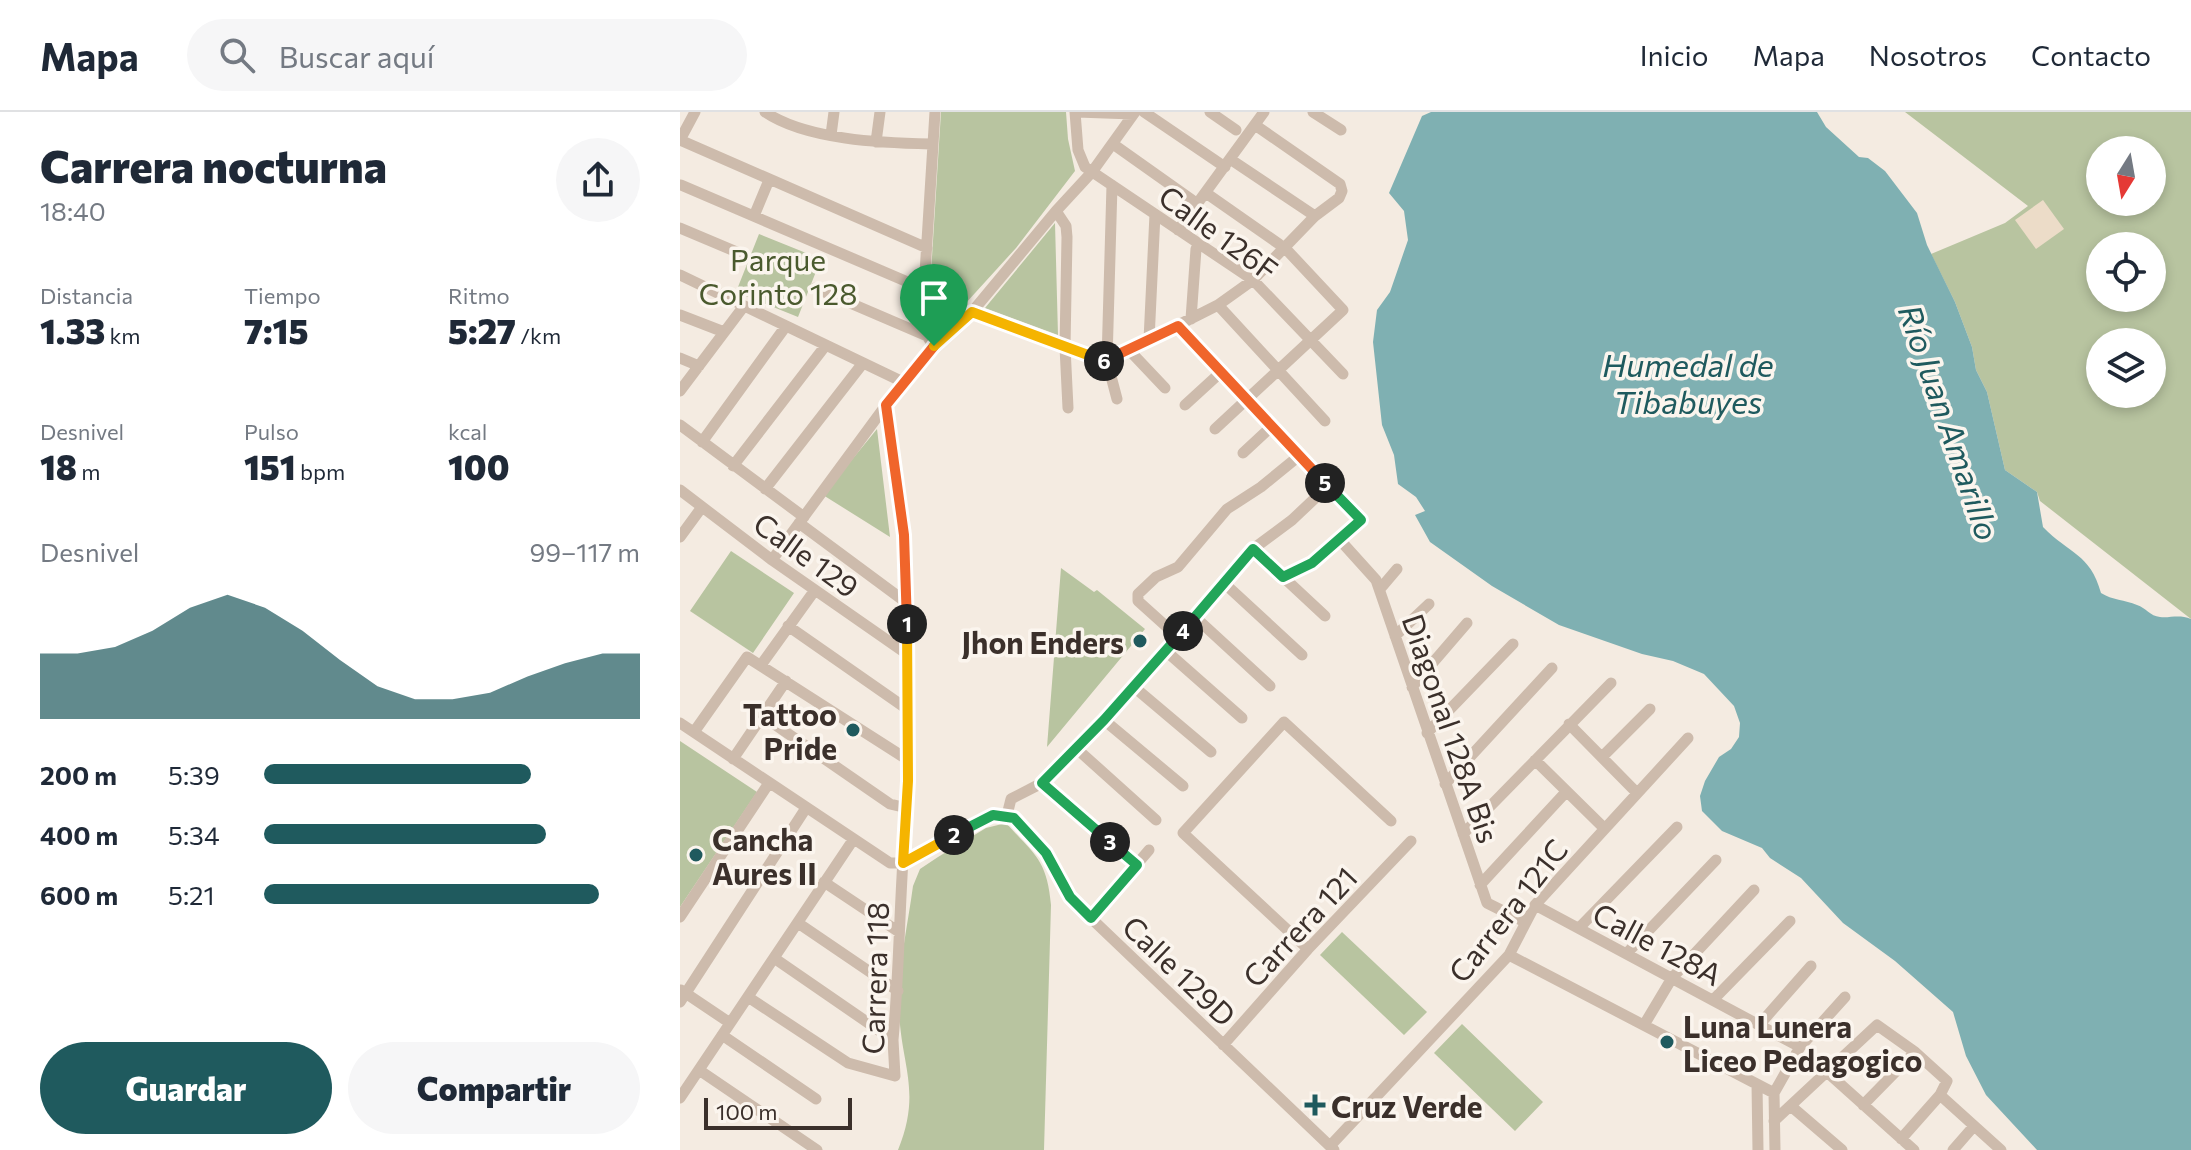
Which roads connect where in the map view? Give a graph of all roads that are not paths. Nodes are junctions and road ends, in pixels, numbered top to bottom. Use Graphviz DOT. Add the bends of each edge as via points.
graph roads {
  1 [pos="695,112"];
  2 [pos="834,112"];
  3 [pos="880,112"];
  4 [pos="935,112"];
  5 [pos="1076,112"];
  6 [pos="1210,112"];
  7 [pos="1264,112"];
  8 [pos="1313,112"];
  9 [pos="769,113"];
  10 [pos="1137,113"];
  11 [pos="1255,125"];
  12 [pos="1236,130"];
  13 [pos="1341,130"];
  14 [pos="831,135"];
  15 [pos="680,140"];
  16 [pos="876,142"];
  17 [pos="931,144"];
  18 [pos="1113,144"];
  19 [pos="1227,163"];
  20 [pos="1092,172"];
  21 [pos="769,180"];
  22 [pos="680,185"];
  23 [pos="1112,185"];
  24 [pos="1206,193"];
  25 [pos="1192,200"];
  26 [pos="1056,211"];
  27 [pos="1155,214"];
  28 [pos="754,216"];
  29 [pos="1315,216"];
  30 [pos="680,228"];
  31 [pos="1178,230"];
  32 [pos="1282,246"];
  33 [pos="927,248"];
  34 [pos="1196,249"];
  35 [pos="744,255"];
  36 [pos="680,275"];
  37 [pos="1253,280"];
  38 [pos="815,288"];
  39 [pos="924,289"];
  40 [pos="1218,305"];
  41 [pos="744,306"];
  42 [pos="972,312"];
  43 [pos="680,315"];
  44 [pos="1191,319"];
  45 [pos="786,326"];
  46 [pos="1178,326"];
  47 [pos="724,332"];
  48 [pos="1149,340"];
  49 [pos="930,341"];
  50 [pos="1309,341"];
  51 [pos="826,345"];
  52 [pos="1065,347"];
  53 [pos="1129,350"];
  54 [pos="680,358"];
  55 [pos="1107,361"];
  56 [pos="863,363"];
  57 [pos="699,366"];
  58 [pos="1278,371"];
  59 [pos="1220,373"];
  60 [pos="1343,374"];
  61 [pos="903,382"];
  62 [pos="1165,388"];
  63 [pos="680,391"];
  64 [pos="1117,399"];
  65 [pos="1246,401"];
  66 [pos="886,405"];
  67 [pos="1185,405"];
  68 [pos="1068,408"];
  69 [pos="1325,421"];
  70 [pos="680,425"];
  71 [pos="1271,427"];
  72 [pos="1215,429"];
  73 [pos="702,442"];
  74 [pos="1243,453"];
  75 [pos="1299,456"];
  76 [pos="733,466"];
  77 [pos="1328,486"];
  78 [pos="765,489"];
  79 [pos="680,490"];
  80 [pos="702,507"];
  81 [pos="801,520"];
  82 [pos="680,537"];
  83 [pos="1339,539"];
  84 [pos="1253,549"];
  85 [pos="772,560"];
  86 [pos="1397,569"];
  87 [pos="1283,577"];
  88 [pos="1224,583"];
  89 [pos="1380,589"];
  90 [pos="815,590"];
  91 [pos="907,603"];
  92 [pos="1429,604"];
  93 [pos="1325,616"];
  94 [pos="1195,617"];
  95 [pos="1467,623"];
  96 [pos="788,626"];
  97 [pos="1395,636"];
  98 [pos="1178,637"];
  99 [pos="1513,644"];
  100 [pos="1166,651"];
  101 [pos="907,654"];
  102 [pos="1302,655"];
  103 [pos="761,665"];
  104 [pos="1552,668"];
  105 [pos="786,681"];
  106 [pos="1611,683"];
  107 [pos="1270,686"];
  108 [pos="1134,687"];
  109 [pos="1412,687"];
  110 [pos="907,709"];
  111 [pos="1650,709"];
  112 [pos="761,715"];
  113 [pos="1242,718"];
  114 [pos="1104,720"];
  115 [pos="680,723"];
  116 [pos="1569,724"];
  117 [pos="694,732"];
  118 [pos="1427,733"];
  119 [pos="1688,738"];
  120 [pos="1077,749"];
  121 [pos="1211,752"];
  122 [pos="1602,757"];
  123 [pos="733,759"];
  124 [pos="908,760"];
  125 [pos="1535,760"];
  126 [pos="769,783"];
  127 [pos="1042,783"];
  128 [pos="1445,784"];
  129 [pos="1183,786"];
  130 [pos="1566,792"];
  131 [pos="1637,793"];
  132 [pos="806,808"];
  133 [pos="907,808"];
  134 [pos="1007,815"];
  135 [pos="1156,820"];
  136 [pos="1391,821"];
  137 [pos="1677,827"];
  138 [pos="1604,828"];
  139 [pos="1463,834"];
  140 [pos="853,840"];
  141 [pos="1411,841"];
  142 [pos="1149,850"];
  143 [pos="1716,860"];
  144 [pos="900,863"];
  145 [pos="1137,865"];
  146 [pos="824,882"];
  147 [pos="1480,885"];
  148 [pos="1754,890"];
  149 [pos="1535,905"];
  150 [pos="680,917"];
  151 [pos="1091,918"];
  152 [pos="1790,921"];
  153 [pos="1525,922"];
  154 [pos="798,923"];
  155 [pos="1579,928"];
  156 [pos="899,932"];
  157 [pos="1308,949"];
  158 [pos="1627,953"];
  159 [pos="1509,955"];
  160 [pos="774,958"];
  161 [pos="1811,966"];
  162 [pos="1672,978"];
  163 [pos="898,991"];
  164 [pos="682,995"];
  165 [pos="748,997"];
  166 [pos="1845,997"];
  167 [pos="1713,1000"];
  168 [pos="730,1023"];
  169 [pos="1644,1025"];
  170 [pos="1759,1025"];
  171 [pos="722,1035"];
  172 [pos="893,1040"];
  173 [pos="1223,1045"];
  174 [pos="1800,1047"];
  175 [pos="1915,1052"];
  176 [pos="699,1070"];
  177 [pos="1828,1073"];
  178 [pos="1757,1084"];
  179 [pos="1774,1093"];
  180 [pos="1940,1095"];
  181 [pos="680,1098"];
  182 [pos="816,1099"];
  183 [pos="1863,1105"];
  184 [pos="1792,1107"];
  185 [pos="1774,1121"];
  186 [pos="1974,1126"];
  187 [pos="1901,1139"];
  188 [pos="1332,1148"];
  189 [pos="817,1150"];
  190 [pos="1758,1150"];
  191 [pos="1775,1150"];
  192 [pos="1842,1150"];
  193 [pos="1914,1150"];
  194 [pos="1953,1150"];
  195 [pos="2001,1150"];
  1 -- 15 [label="street"];
  2 -- 14 [label="street"];
  3 -- 16 [label="street"];
  4 -- 17 [label="street"];
  5 -- 10 [label="street"];
  5 -- 20 [label="street" via="1078,150"];
  6 -- 12 [label="street"];
  7 -- 11 [label="street"];
  8 -- 13 [label="street"];
  9 -- 14 [label="street"];
  10 -- 18 [label="street"];
  10 -- 19 [label="street"];
  11 -- 19 [label="street"];
  11 -- 29 [label="street" via="1340,184 1339,198"];
  14 -- 16 [label="street"];
  15 -- 21 [label="street"];
  16 -- 17 [label="street"];
  17 -- 33 [label="street"];
  18 -- 20 [label="street"];
  18 -- 25 [label="street"];
  19 -- 24 [label="street"];
  19 -- 29 [label="street"];
  20 -- 23 [label="street, Calle 126F"];
  20 -- 26 [label="street"];
  21 -- 28 [label="street"];
  21 -- 33 [label="street"];
  22 -- 28 [label="street"];
  23 -- 27 [label="street, Calle 126F"];
  23 -- 55 [label="street"];
  24 -- 31 [label="street"];
  24 -- 32 [label="street"];
  26 -- 42 [label="street"];
  26 -- 52 [label="street" via="1067,237"];
  27 -- 31 [label="street, Calle 126F"];
  27 -- 48 [label="street"];
  28 -- 39 [label="street"];
  29 -- 32 [label="street"];
  30 -- 35 [label="street"];
  31 -- 37 [label="street, Calle 126F"];
  32 -- 37 [label="street"];
  32 -- 50 [label="street" via="1343,310"];
  33 -- 39 [label="street"];
  34 -- 44 [label="street"];
  36 -- 41 [label="street"];
  37 -- 40 [label="street"];
  37 -- 50 [label="street, Calle 126F"];
  38 -- 49 [label="street"];
  39 -- 49 [label="street"];
  40 -- 44 [label="street"];
  40 -- 58 [label="street"];
  41 -- 45 [label="street"];
  41 -- 47 [label="street"];
  42 -- 49 [label="street"];
  42 -- 52 [label="street"];
  43 -- 47 [label="street"];
  44 -- 46 [label="street"];
  45 -- 51 [label="street"];
  45 -- 73 [label="street"];
  46 -- 48 [label="street"];
  46 -- 59 [label="street"];
  47 -- 57 [label="street"];
  48 -- 53 [label="street"];
  49 -- 61 [label="street"];
  50 -- 58 [label="street"];
  50 -- 60 [label="street, Calle 126F"];
  51 -- 56 [label="street"];
  51 -- 76 [label="street"];
  52 -- 55 [label="street"];
  52 -- 68 [label="street"];
  53 -- 55 [label="street"];
  53 -- 62 [label="street"];
  54 -- 57 [label="street"];
  55 -- 64 [label="street"];
  56 -- 61 [label="street"];
  56 -- 78 [label="street"];
  57 -- 63 [label="street"];
  58 -- 65 [label="street"];
  58 -- 69 [label="street"];
  59 -- 65 [label="street"];
  59 -- 67 [label="street"];
  61 -- 66 [label="street"];
  65 -- 71 [label="street"];
  65 -- 72 [label="street"];
  66 -- 81 [label="street"];
  66 -- 91 [label="street, Carrera 118" via="901,507"];
  70 -- 73 [label="street"];
  71 -- 74 [label="street"];
  71 -- 75 [label="street"];
  73 -- 76 [label="street"];
  75 -- 77 [label="street"];
  75 -- 98 [label="street" via="1227,509 1178,567 1156,577 1137,598"];
  76 -- 78 [label="street"];
  77 -- 83 [label="street" via="1361,520"];
  77 -- 84 [label="street"];
  78 -- 81 [label="street"];
  79 -- 80 [label="street, Calle 129"];
  80 -- 82 [label="street"];
  80 -- 85 [label="street, Calle 129"];
  81 -- 85 [label="street"];
  81 -- 91 [label="street"];
  83 -- 87 [label="street" via="1312,563"];
  83 -- 89 [label="street, Diagonal 128A Bis"];
  84 -- 87 [label="street"];
  84 -- 88 [label="street"];
  85 -- 90 [label="street, Calle 129"];
  86 -- 89 [label="street"];
  87 -- 93 [label="street"];
  88 -- 94 [label="street"];
  88 -- 102 [label="street"];
  89 -- 97 [label="street, Diagonal 128A Bis"];
  90 -- 96 [label="street"];
  90 -- 101 [label="street, Calle 129"];
  91 -- 101 [label="street, Carrera 118"];
  92 -- 97 [label="street"];
  94 -- 98 [label="street"];
  94 -- 107 [label="street"];
  95 -- 109 [label="street"];
  96 -- 103 [label="street"];
  96 -- 110 [label="street"];
  97 -- 109 [label="street, Diagonal 128A Bis"];
  98 -- 100 [label="street"];
  99 -- 118 [label="street"];
  100 -- 108 [label="street"];
  100 -- 113 [label="street"];
  101 -- 110 [label="street, Carrera 118"];
  103 -- 105 [label="street"];
  103 -- 117 [label="street" via="747,657"];
  104 -- 128 [label="street"];
  105 -- 112 [label="street"];
  105 -- 124 [label="street"];
  106 -- 116 [label="street"];
  108 -- 114 [label="street"];
  108 -- 121 [label="street"];
  109 -- 118 [label="street, Diagonal 128A Bis"];
  110 -- 124 [label="street, Carrera 118"];
  111 -- 122 [label="street"];
  112 -- 123 [label="street"];
  112 -- 133 [label="street" via="890,804"];
  114 -- 120 [label="street"];
  114 -- 129 [label="street"];
  115 -- 117 [label="street"];
  116 -- 122 [label="street"];
  116 -- 125 [label="street"];
  117 -- 123 [label="street"];
  118 -- 128 [label="street, Diagonal 128A Bis"];
  119 -- 131 [label="street, Carrera 121C"];
  120 -- 127 [label="street"];
  120 -- 135 [label="street"];
  122 -- 131 [label="street"];
  123 -- 126 [label="street"];
  124 -- 133 [label="street, Carrera 118"];
  125 -- 130 [label="street"];
  125 -- 139 [label="street"];
  126 -- 132 [label="street"];
  126 -- 150 [label="street"];
  127 -- 134 [label="street" via="1011,799"];
  127 -- 145 [label="street"];
  128 -- 139 [label="street, Diagonal 128A Bis"];
  130 -- 138 [label="street"];
  130 -- 147 [label="street"];
  131 -- 138 [label="street, Carrera 121C"];
  132 -- 140 [label="street"];
  132 -- 164 [label="street"];
  133 -- 144 [label="street, Carrera 118"];
  134 -- 144 [label="street" via="987,818"];
  134 -- 151 [label="street, Calle 129D" via="1020,822 1046,853 1070,897"];
  136 -- 157 [label="street" via="1284,722 1183,833"];
  137 -- 155 [label="street"];
  138 -- 149 [label="street, Carrera 121C"];
  139 -- 147 [label="street, Diagonal 128A Bis"];
  140 -- 144 [label="street" via="890,863"];
  140 -- 146 [label="street"];
  141 -- 157 [label="street, Carrera 121"];
  142 -- 145 [label="street"];
  143 -- 158 [label="street"];
  144 -- 156 [label="street, Carrera 118"];
  145 -- 151 [label="street"];
  146 -- 154 [label="street"];
  146 -- 156 [label="street"];
  147 -- 153 [label="street, Diagonal 128A Bis" via="1487,903"];
  148 -- 162 [label="street"];
  149 -- 153 [label="street, Carrera 121C"];
  149 -- 155 [label="street, Calle 128A"];
  151 -- 173 [label="street, Calle 129D"];
  152 -- 167 [label="street"];
  153 -- 159 [label="street, Carrera 121C"];
  154 -- 160 [label="street"];
  154 -- 163 [label="street"];
  155 -- 158 [label="street, Calle 128A"];
  156 -- 163 [label="street, Carrera 118"];
  157 -- 173 [label="street, Carrera 121"];
  158 -- 162 [label="street, Calle 128A"];
  159 -- 169 [label="street"];
  159 -- 188 [label="street, Carrera 121C"];
  160 -- 165 [label="street"];
  160 -- 172 [label="street"];
  161 -- 170 [label="street"];
  162 -- 167 [label="street, Calle 128A"];
  162 -- 169 [label="street"];
  163 -- 172 [label="street, Carrera 118"];
  164 -- 168 [label="street"];
  165 -- 168 [label="street"];
  165 -- 172 [label="street, Carrera 118" via="848,1063 895,1076"];
  166 -- 174 [label="street"];
  167 -- 170 [label="street, Calle 128A"];
  168 -- 171 [label="street"];
  169 -- 178 [label="street"];
  170 -- 174 [label="street, Calle 128A"];
  171 -- 176 [label="street"];
  171 -- 182 [label="street"];
  173 -- 188 [label="street, Calle 129D"];
  174 -- 179 [label="street"];
  175 -- 177 [label="street" via="1877,1025"];
  175 -- 180 [label="street" via="1947,1079"];
  175 -- 183 [label="street"];
  176 -- 181 [label="street"];
  176 -- 189 [label="street"];
  177 -- 183 [label="street"];
  177 -- 184 [label="street"];
  178 -- 179 [label="street"];
  178 -- 190 [label="street"];
  179 -- 185 [label="street"];
  180 -- 186 [label="street"];
  180 -- 187 [label="street"];
  183 -- 187 [label="street"];
  184 -- 185 [label="street"];
  184 -- 192 [label="street"];
  185 -- 191 [label="street"];
  186 -- 194 [label="street"];
  186 -- 195 [label="street"];
  187 -- 193 [label="street"];
}
